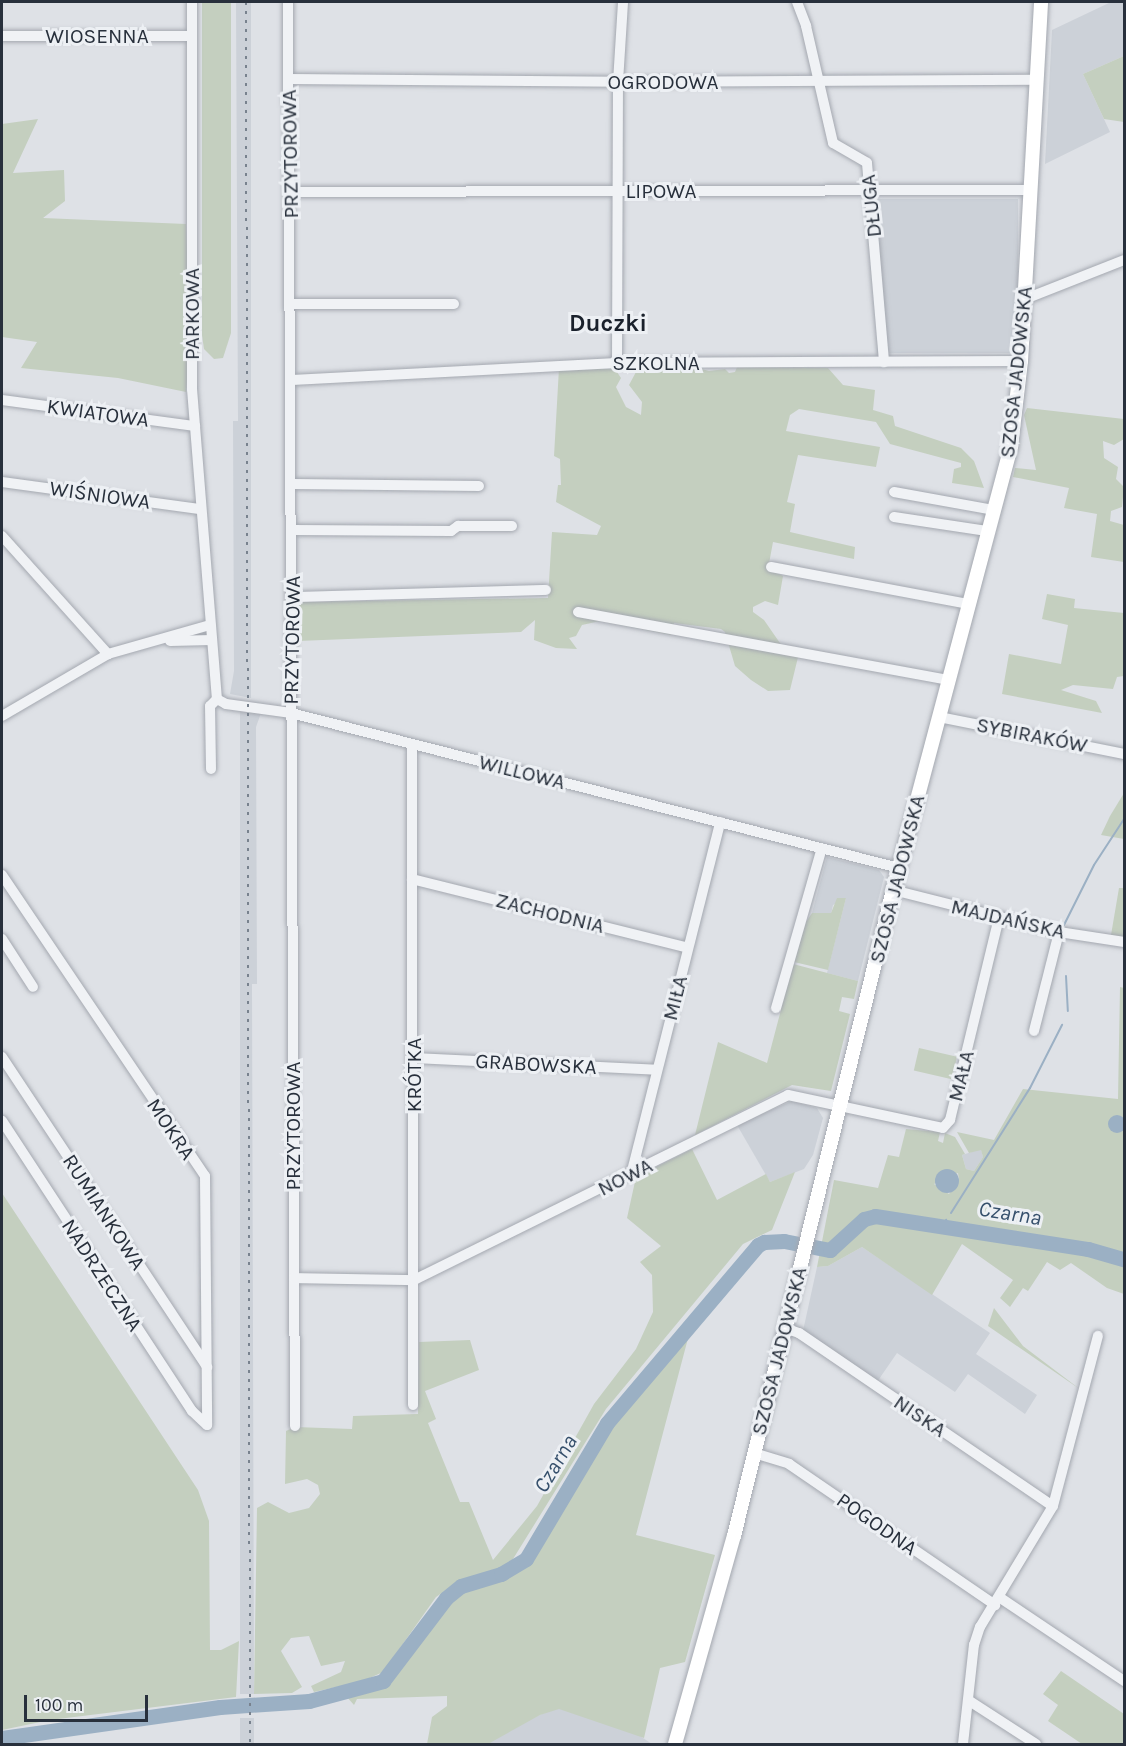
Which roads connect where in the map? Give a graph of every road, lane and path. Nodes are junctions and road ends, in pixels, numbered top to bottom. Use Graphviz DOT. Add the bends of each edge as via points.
graph roads {
  1 [pos="192,2"];
  2 [pos="288,2"];
  3 [pos="623,2"];
  4 [pos="797,2"];
  5 [pos="1041,2"];
  6 [pos="2,36"];
  7 [pos="192,36"];
  8 [pos="289,79"];
  9 [pos="1037,80"];
  10 [pos="618,82"];
  11 [pos="818,82"];
  12 [pos="872,190"];
  13 [pos="1030,190"];
  14 [pos="291,192"];
  15 [pos="619,192"];
  16 [pos="1125,260"];
  17 [pos="1025,299"];
  18 [pos="291,304"];
  19 [pos="454,304"];
  20 [pos="1021,361"];
  21 [pos="884,362"];
  22 [pos="616,363"];
  23 [pos="292,380"];
  24 [pos="2,400"];
  25 [pos="195,426"];
  26 [pos="2,482"];
  27 [pos="293,484"];
  28 [pos="479,486"];
  29 [pos="894,492"];
  30 [pos="199,509"];
  31 [pos="994,510"];
  32 [pos="894,517"];
  33 [pos="512,526"];
  34 [pos="293,530"];
  35 [pos="987,531"];
  36 [pos="2,536"];
  37 [pos="771,567"];
  38 [pos="546,590"];
  39 [pos="293,597"];
  40 [pos="968,604"];
  41 [pos="578,612"];
  42 [pos="210,626"];
  43 [pos="212,640"];
  44 [pos="160,641"];
  45 [pos="108,654"];
  46 [pos="948,680"];
  47 [pos="217,699"];
  48 [pos="291,713"];
  49 [pos="2,716"];
  50 [pos="939,717"];
  51 [pos="412,745"];
  52 [pos="1125,754"];
  53 [pos="211,769"];
  54 [pos="720,822"];
  55 [pos="822,848"];
  56 [pos="899,868"];
  57 [pos="2,875"];
  58 [pos="412,879"];
  59 [pos="893,890"];
  60 [pos="999,918"];
  61 [pos="1059,932"];
  62 [pos="2,939"];
  63 [pos="1125,942"];
  64 [pos="688,948"];
  65 [pos="33,987"];
  66 [pos="776,1008"];
  67 [pos="1034,1031"];
  68 [pos="2,1057"];
  69 [pos="414,1058"];
  70 [pos="657,1070"];
  71 [pos="839,1107"];
  72 [pos="2,1121"];
  73 [pos="631,1175"];
  74 [pos="294,1278"];
  75 [pos="414,1280"];
  76 [pos="785,1328"];
  77 [pos="1098,1336"];
  78 [pos="208,1367"];
  79 [pos="413,1405"];
  80 [pos="207,1425"];
  81 [pos="296,1426"];
  82 [pos="754,1453"];
  83 [pos="1053,1506"];
  84 [pos="997,1601"];
  85 [pos="1125,1681"];
  86 [pos="968,1700"];
  87 [pos="675,1744"];
  88 [pos="963,1744"];
  89 [pos="1036,1744"];
  1 -- 7 [label="street, PARKOWA"];
  2 -- 8 [label="street, PRZYTOROWA"];
  3 -- 10 [label="street"];
  4 -- 11 [label="street, DŁUGA"];
  5 -- 9 [label="main road, SZOSA JADOWSKA"];
  6 -- 7 [label="street, WIOSENNA"];
  7 -- 25 [label="street, PARKOWA"];
  8 -- 10 [label="street, OGRODOWA"];
  8 -- 14 [label="street, PRZYTOROWA"];
  9 -- 11 [label="street, OGRODOWA"];
  9 -- 13 [label="main road, SZOSA JADOWSKA"];
  10 -- 11 [label="street, OGRODOWA"];
  10 -- 15 [label="street"];
  11 -- 12 [label="street, DŁUGA" via="833,143 867,163"];
  12 -- 13 [label="street, LIPOWA"];
  12 -- 15 [label="street, LIPOWA"];
  12 -- 21 [label="street, DŁUGA"];
  13 -- 17 [label="main road, SZOSA JADOWSKA"];
  14 -- 15 [label="street, LIPOWA"];
  14 -- 18 [label="street, PRZYTOROWA"];
  15 -- 22 [label="street"];
  16 -- 17 [label="street"];
  17 -- 20 [label="main road, SZOSA JADOWSKA"];
  18 -- 19 [label="street"];
  18 -- 23 [label="street, PRZYTOROWA"];
  20 -- 21 [label="street, SZKOLNA"];
  20 -- 31 [label="main road, SZOSA JADOWSKA" via="1011,446"];
  21 -- 22 [label="street, SZKOLNA"];
  22 -- 23 [label="street, SZKOLNA"];
  23 -- 27 [label="street, PRZYTOROWA"];
  24 -- 25 [label="street, KWIATOWA"];
  25 -- 30 [label="street, PARKOWA"];
  26 -- 30 [label="street, WIŚNIOWA"];
  27 -- 28 [label="street"];
  27 -- 34 [label="street, PRZYTOROWA"];
  29 -- 31 [label="street"];
  30 -- 42 [label="street, PARKOWA"];
  31 -- 35 [label="main road, SZOSA JADOWSKA"];
  32 -- 35 [label="street"];
  33 -- 34 [label="street" via="458,526 452,531"];
  34 -- 39 [label="street, PRZYTOROWA"];
  35 -- 40 [label="main road, SZOSA JADOWSKA"];
  36 -- 45 [label="street"];
  37 -- 40 [label="street"];
  38 -- 39 [label="street"];
  39 -- 48 [label="street, PRZYTOROWA"];
  40 -- 46 [label="main road, SZOSA JADOWSKA"];
  41 -- 46 [label="street"];
  42 -- 43 [label="street"];
  42 -- 44 [label="street"];
  43 -- 44 [label="street"];
  43 -- 47 [label="street"];
  44 -- 45 [label="street"];
  45 -- 49 [label="street"];
  46 -- 50 [label="main road, SZOSA JADOWSKA"];
  47 -- 48 [label="street, WILLOWA" via="226,704"];
  47 -- 53 [label="street" via="210,706"];
  48 -- 51 [label="street, WILLOWA"];
  48 -- 74 [label="street, PRZYTOROWA"];
  50 -- 52 [label="street, SYBIRAKÓW"];
  50 -- 56 [label="main road, SZOSA JADOWSKA"];
  51 -- 54 [label="street, WILLOWA"];
  51 -- 58 [label="street, KRÓTKA"];
  54 -- 55 [label="street, WILLOWA"];
  54 -- 64 [label="street, MIŁA"];
  55 -- 56 [label="street, WILLOWA"];
  55 -- 66 [label="street"];
  56 -- 59 [label="main road, SZOSA JADOWSKA"];
  57 -- 78 [label="street, MOKRA" via="205,1176"];
  58 -- 64 [label="street, ZACHODNIA"];
  58 -- 69 [label="street, KRÓTKA"];
  59 -- 60 [label="street, MAJDAŃSKA"];
  59 -- 71 [label="main road, SZOSA JADOWSKA"];
  60 -- 61 [label="street, MAJDAŃSKA"];
  60 -- 71 [label="street, MAŁA" via="947,1125 940,1128"];
  61 -- 63 [label="street, MAJDAŃSKA"];
  61 -- 67 [label="street"];
  62 -- 65 [label="street"];
  64 -- 70 [label="street, MIŁA"];
  68 -- 78 [label="street, RUMIANKOWA"];
  69 -- 70 [label="street, GRABOWSKA"];
  69 -- 75 [label="street, KRÓTKA"];
  70 -- 73 [label="street, MIŁA"];
  71 -- 73 [label="street, NOWA" via="803,1096 784,1096"];
  71 -- 76 [label="main road, SZOSA JADOWSKA"];
  72 -- 80 [label="street, NADRZECZNA" via="192,1411"];
  73 -- 75 [label="street, NOWA"];
  74 -- 75 [label="street"];
  74 -- 81 [label="street, PRZYTOROWA"];
  75 -- 79 [label="street, KRÓTKA"];
  76 -- 82 [label="main road, SZOSA JADOWSKA"];
  76 -- 83 [label="street, NISKA" via="799,1333"];
  77 -- 83 [label="street"];
  78 -- 80 [label="street, MOKRA"];
  82 -- 84 [label="street, POGODNA" via="789,1464"];
  82 -- 87 [label="main road, SZOSA JADOWSKA"];
  83 -- 84 [label="street"];
  84 -- 85 [label="street, POGODNA"];
  84 -- 86 [label="street" via="974,1645"];
  86 -- 88 [label="street"];
  86 -- 89 [label="street"];
}
